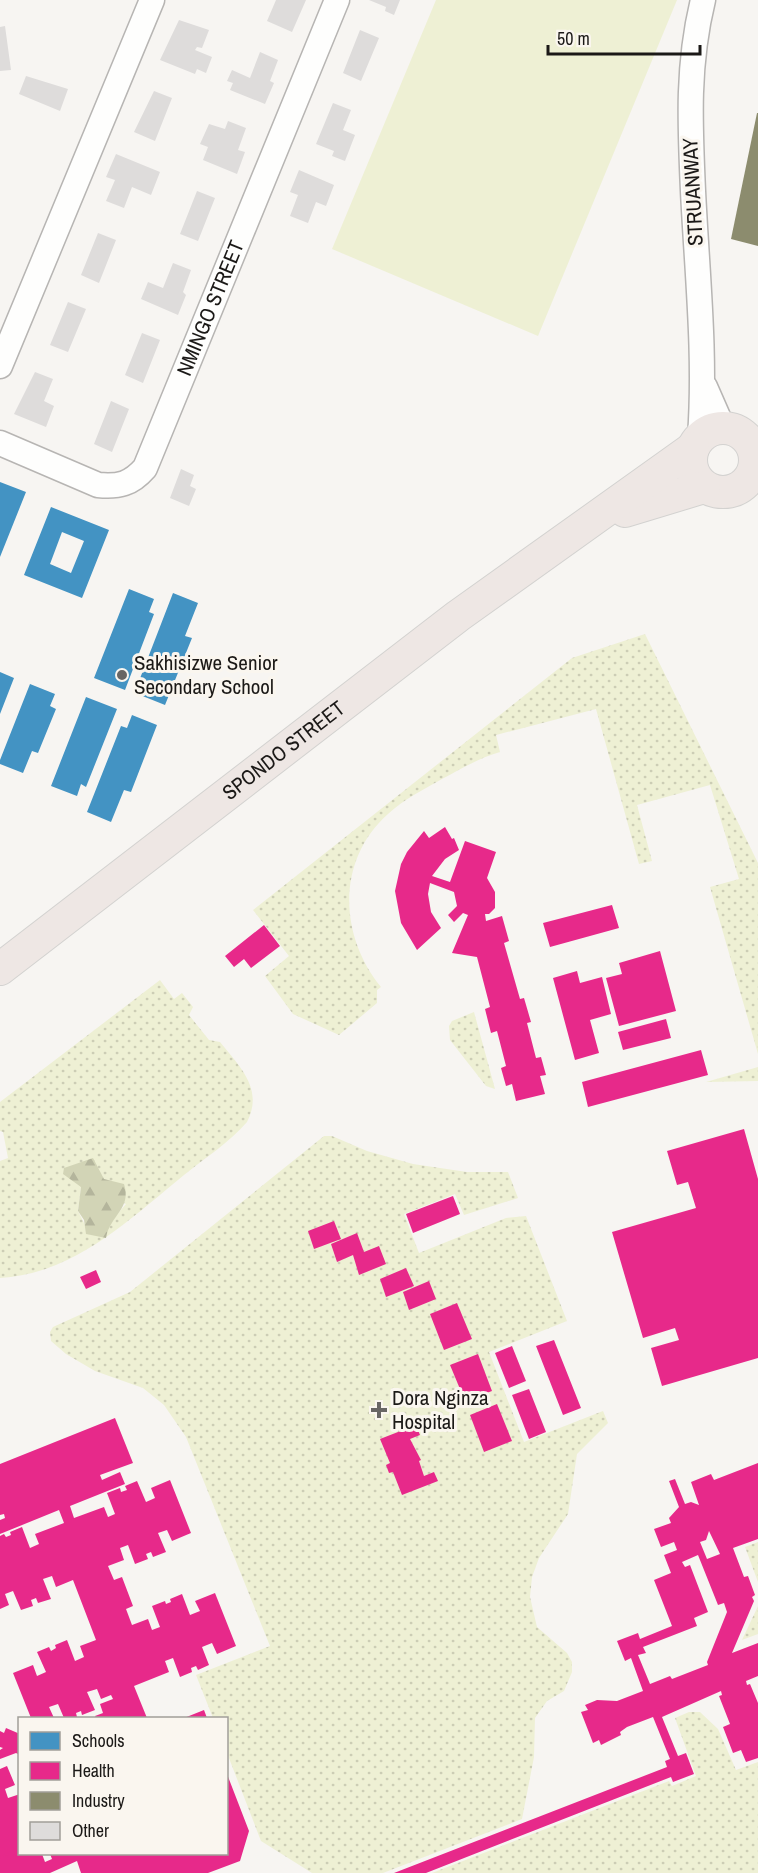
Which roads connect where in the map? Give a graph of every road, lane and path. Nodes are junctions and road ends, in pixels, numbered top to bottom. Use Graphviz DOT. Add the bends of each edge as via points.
graph roads {
  1 [pos="152,0"];
  2 [pos="337,0"];
  3 [pos="704,0"];
  4 [pos="0,366"];
  5 [pos="722,435"];
  6 [pos="0,443"];
  7 [pos="756,467"];
  8 [pos="704,487"];
  9 [pos="572,534"];
  10 [pos="0,969"];
  1 -- 4 [label="street"];
  2 -- 6 [label="street, NMINGO STREET" via="145,468 128,483 116,487 98,485"];
  3 -- 5 [label="street, STRUANWAY" via="695,32 689,86 704,385"];
  5 -- 7 [label="main road" via="747,438"];
  5 -- 8 [label="main road" via="692,469"];
  5 -- 9 [label="main road, SPONDO STREET"];
  7 -- 8 [label="main road" via="738,489 721,493"];
  8 -- 9 [label="main road, SPONDO STREET" via="624,511"];
  9 -- 10 [label="main road, SPONDO STREET" via="458,616"];
}
